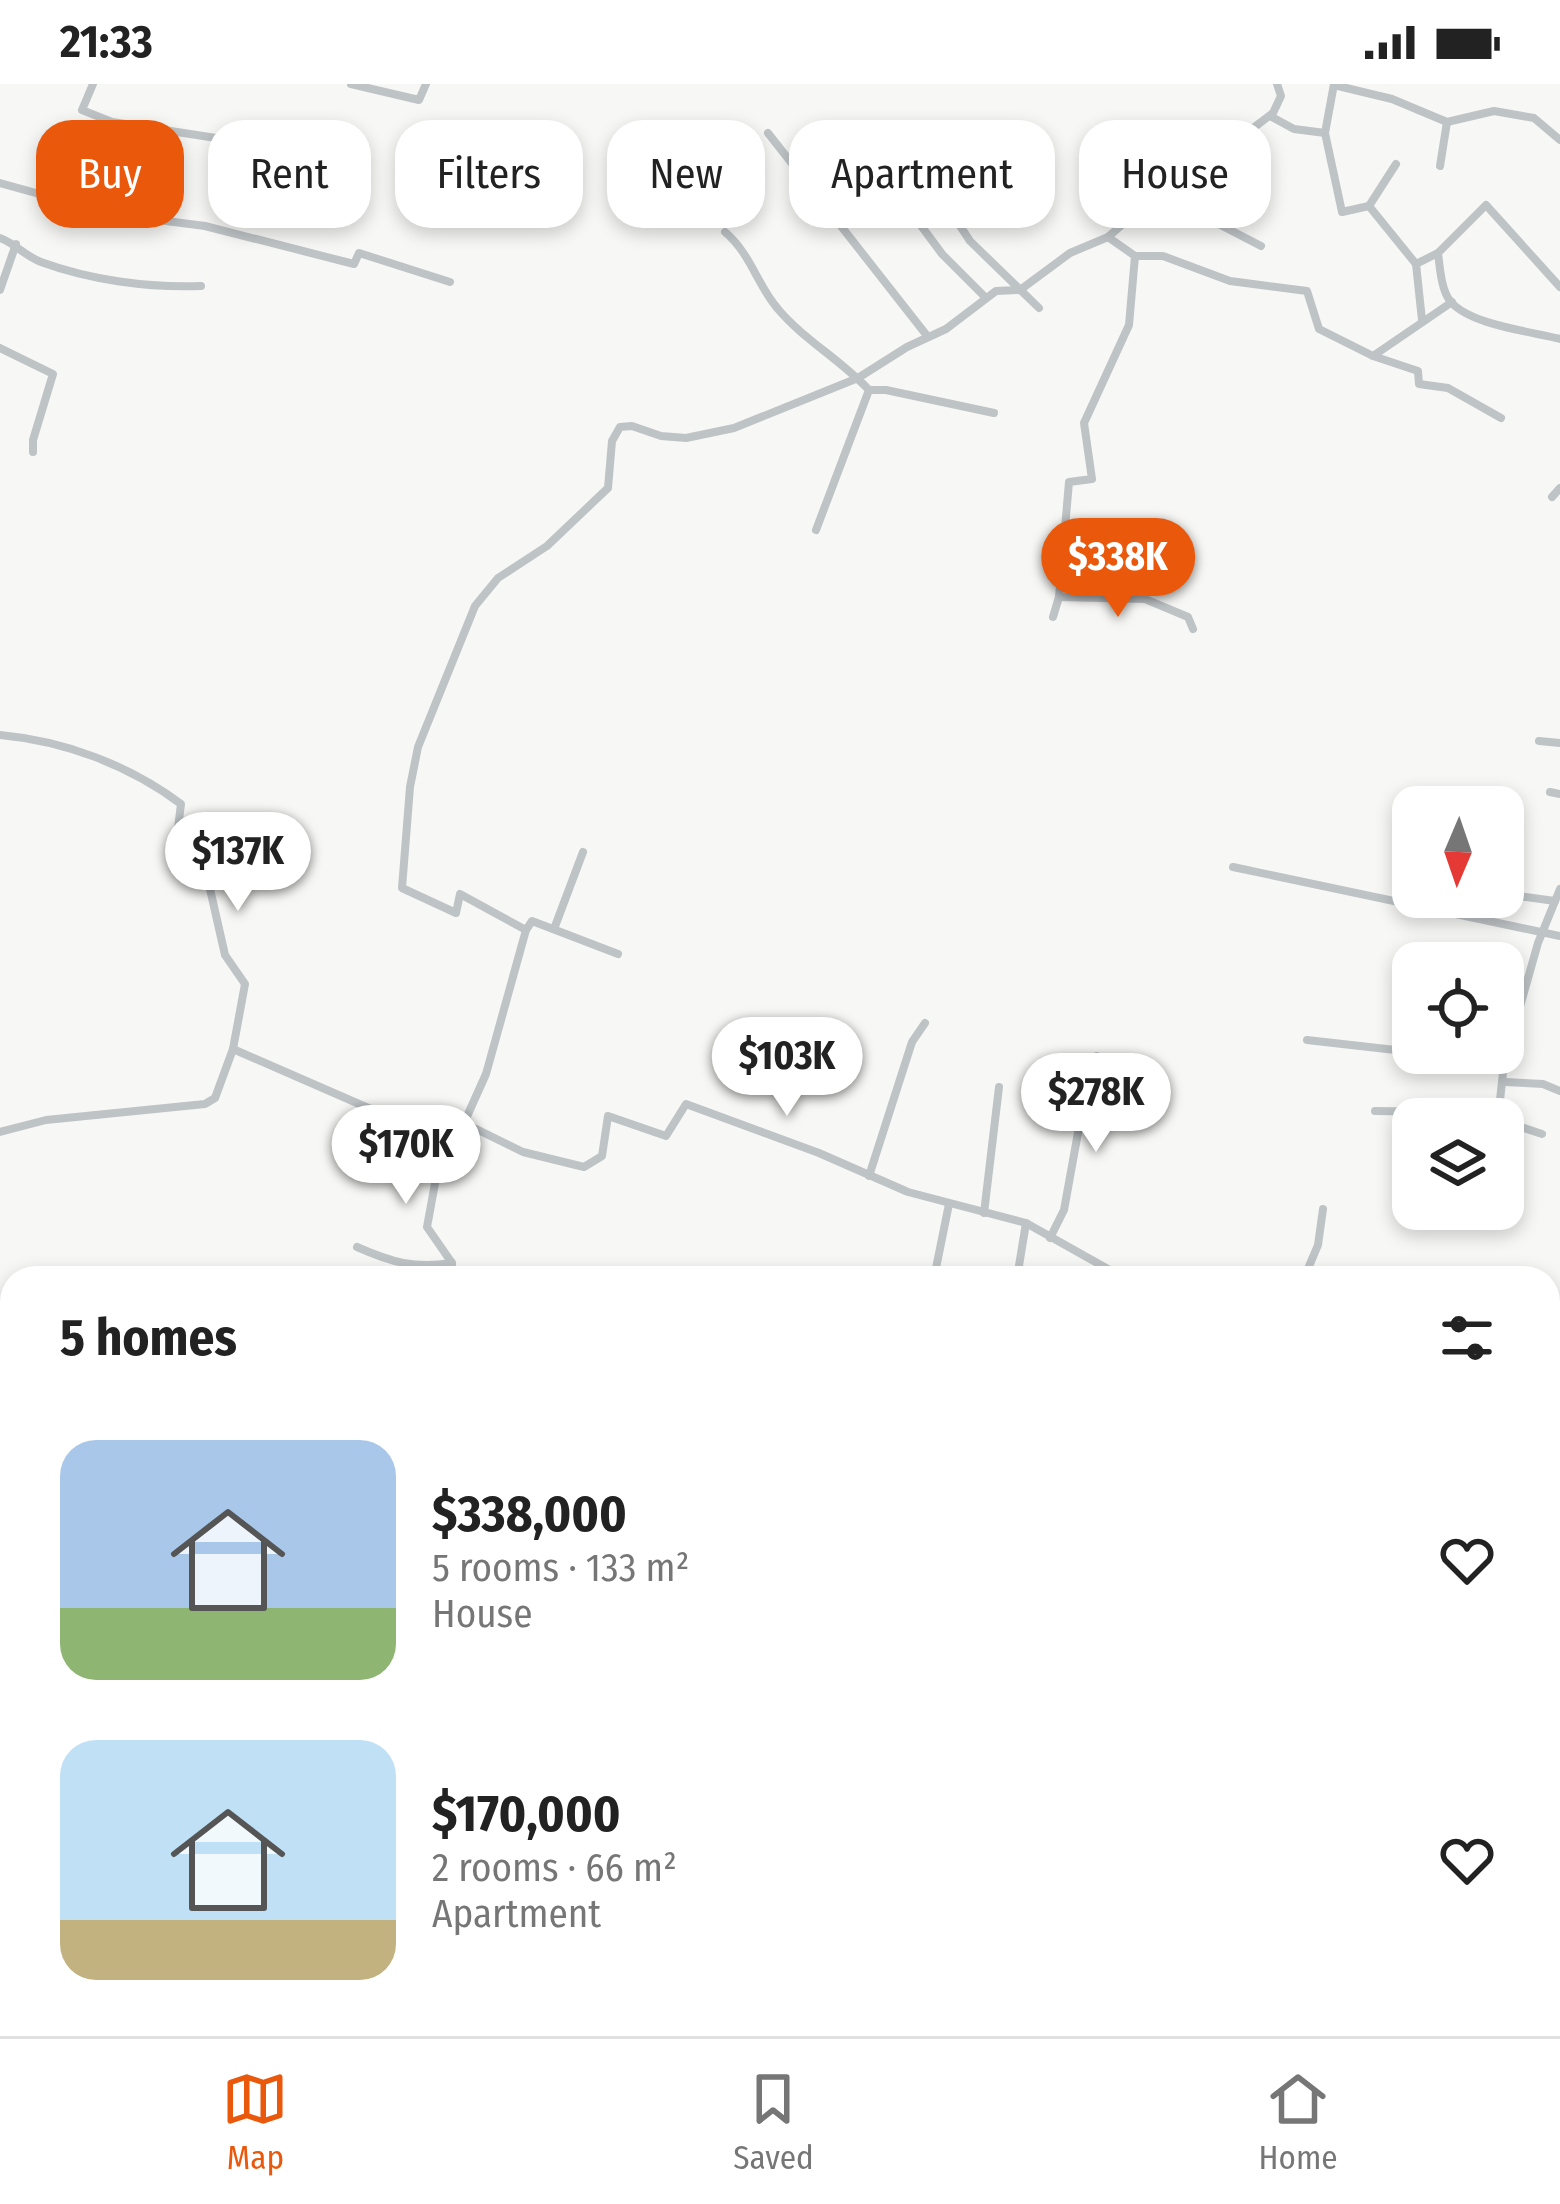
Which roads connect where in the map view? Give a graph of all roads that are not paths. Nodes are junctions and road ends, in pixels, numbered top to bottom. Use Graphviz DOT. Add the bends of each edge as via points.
graph roads {
  1 [pos="93,84"];
  2 [pos="350,84"];
  3 [pos="426,84"];
  4 [pos="1277,84"];
  5 [pos="1334,85"];
  6 [pos="1268,115"];
  7 [pos="1262,120"];
  8 [pos="1447,122"];
  9 [pos="768,133"];
  10 [pos="1325,133"];
  11 [pos="208,138"];
  12 [pos="1560,140"];
  13 [pos="1396,164"];
  14 [pos="1441,166"];
  15 [pos="0,183"];
  16 [pos="1369,206"];
  17 [pos="923,228"];
  18 [pos="961,228"];
  19 [pos="1117,228"];
  20 [pos="1226,228"];
  21 [pos="725,232"];
  22 [pos="1108,236"];
  23 [pos="0,238"];
  24 [pos="16,244"];
  25 [pos="1261,246"];
  26 [pos="1438,253"];
  27 [pos="1135,256"];
  28 [pos="1416,264"];
  29 [pos="450,282"];
  30 [pos="201,286"];
  31 [pos="1560,287"];
  32 [pos="0,290"];
  33 [pos="1020,290"];
  34 [pos="985,297"];
  35 [pos="1452,302"];
  36 [pos="1039,308"];
  37 [pos="1422,320"];
  38 [pos="928,337"];
  39 [pos="1560,339"];
  40 [pos="0,348"];
  41 [pos="1373,356"];
  42 [pos="858,378"];
  43 [pos="869,390"];
  44 [pos="994,413"];
  45 [pos="1501,418"];
  46 [pos="33,452"];
  47 [pos="1560,488"];
  48 [pos="1552,497"];
  49 [pos="816,530"];
  50 [pos="1059,598"];
  51 [pos="1053,616"];
  52 [pos="1193,629"];
  53 [pos="0,735"];
  54 [pos="1539,741"];
  55 [pos="1560,742"];
  56 [pos="583,852"];
  57 [pos="1233,868"];
  58 [pos="1560,889"];
  59 [pos="1524,897"];
  60 [pos="1558,902"];
  61 [pos="554,929"];
  62 [pos="526,930"];
  63 [pos="1544,932"];
  64 [pos="1560,936"];
  65 [pos="618,954"];
  66 [pos="1524,998"];
  67 [pos="925,1023"];
  68 [pos="1307,1040"];
  69 [pos="233,1049"];
  70 [pos="1392,1050"];
  71 [pos="1097,1056"];
  72 [pos="1504,1074"];
  73 [pos="1504,1082"];
  74 [pos="999,1087"];
  75 [pos="1560,1091"];
  76 [pos="1502,1098"];
  77 [pos="1375,1112"];
  78 [pos="1392,1112"];
  79 [pos="424,1121"];
  80 [pos="464,1123"];
  81 [pos="1524,1128"];
  82 [pos="0,1132"];
  83 [pos="1541,1134"];
  84 [pos="869,1176"];
  85 [pos="950,1204"];
  86 [pos="1324,1209"];
  87 [pos="985,1213"];
  88 [pos="1026,1223"];
  89 [pos="1050,1238"];
  90 [pos="356,1247"];
  91 [pos="452,1263"];
  92 [pos="404,1266"];
  93 [pos="433,1266"];
  94 [pos="937,1266"];
  95 [pos="1020,1266"];
  96 [pos="1102,1266"];
  97 [pos="1309,1266"];
  1 -- 11 [label="street" via="82,110"];
  2 -- 3 [label="street" via="418,100"];
  4 -- 6 [label="street" via="1281,96"];
  5 -- 8 [label="street"];
  5 -- 10 [label="street"];
  6 -- 7 [label="street"];
  6 -- 10 [label="street"];
  8 -- 12 [label="street" via="1494,111 1534,118"];
  8 -- 14 [label="street"];
  9 -- 38 [label="street"];
  10 -- 16 [label="street" via="1342,212"];
  13 -- 16 [label="street"];
  15 -- 29 [label="street" via="354,263 359,253"];
  16 -- 28 [label="street"];
  17 -- 34 [label="street"];
  18 -- 33 [label="street"];
  19 -- 22 [label="street"];
  20 -- 25 [label="street"];
  21 -- 42 [label="street" via="793,327"];
  22 -- 27 [label="street"];
  22 -- 33 [label="street"];
  23 -- 24 [label="street"];
  24 -- 30 [label="street" via="74,272"];
  24 -- 32 [label="street"];
  26 -- 28 [label="street"];
  26 -- 31 [label="street" via="1486,205"];
  26 -- 35 [label="street"];
  27 -- 41 [label="street" via="1307,291 1319,329"];
  27 -- 50 [label="street" via="1129,326 1084,423 1091,479 1070,482"];
  28 -- 37 [label="street"];
  33 -- 34 [label="street"];
  33 -- 36 [label="street"];
  34 -- 38 [label="street"];
  35 -- 37 [label="street"];
  35 -- 39 [label="street" via="1478,321"];
  37 -- 41 [label="street"];
  38 -- 42 [label="street"];
  40 -- 46 [label="street" via="53,374"];
  41 -- 45 [label="street" via="1418,371 1420,384 1448,388"];
  42 -- 43 [label="street"];
  42 -- 62 [label="street" via="770,416 686,438 620,427 608,488 498,578 476,606 418,747 402,889 456,913 460,894"];
  43 -- 44 [label="street"];
  43 -- 49 [label="street"];
  47 -- 48 [label="street"];
  50 -- 51 [label="street"];
  50 -- 52 [label="street" via="1145,599 1188,617"];
  53 -- 69 [label="street" via="116,765 181,804 176,844 210,889 225,955 245,984"];
  54 -- 55 [label="street"];
  56 -- 61 [label="street"];
  57 -- 63 [label="street"];
  58 -- 60 [label="street"];
  59 -- 60 [label="street"];
  60 -- 63 [label="street"];
  61 -- 62 [label="street" via="532,921"];
  61 -- 65 [label="street"];
  62 -- 80 [label="street"];
  63 -- 64 [label="street"];
  63 -- 66 [label="street"];
  67 -- 84 [label="street"];
  68 -- 70 [label="street"];
  69 -- 79 [label="street" via="389,1117"];
  69 -- 82 [label="street" via="215,1098 205,1104"];
  71 -- 89 [label="street" via="1064,1210"];
  72 -- 73 [label="street"];
  73 -- 75 [label="street"];
  73 -- 76 [label="street"];
  74 -- 87 [label="street"];
  77 -- 78 [label="street"];
  79 -- 80 [label="street"];
  79 -- 91 [label="street" via="438,1167 427,1228"];
  80 -- 84 [label="street" via="524,1152 584,1167 602,1156 608,1116 666,1136 686,1104"];
  81 -- 83 [label="street"];
  84 -- 85 [label="street"];
  85 -- 87 [label="street"];
  85 -- 94 [label="street"];
  86 -- 97 [label="street"];
  87 -- 88 [label="street"];
  88 -- 89 [label="street"];
  88 -- 95 [label="street"];
  89 -- 96 [label="street"];
  90 -- 92 [label="street"];
  91 -- 93 [label="street"];
}
